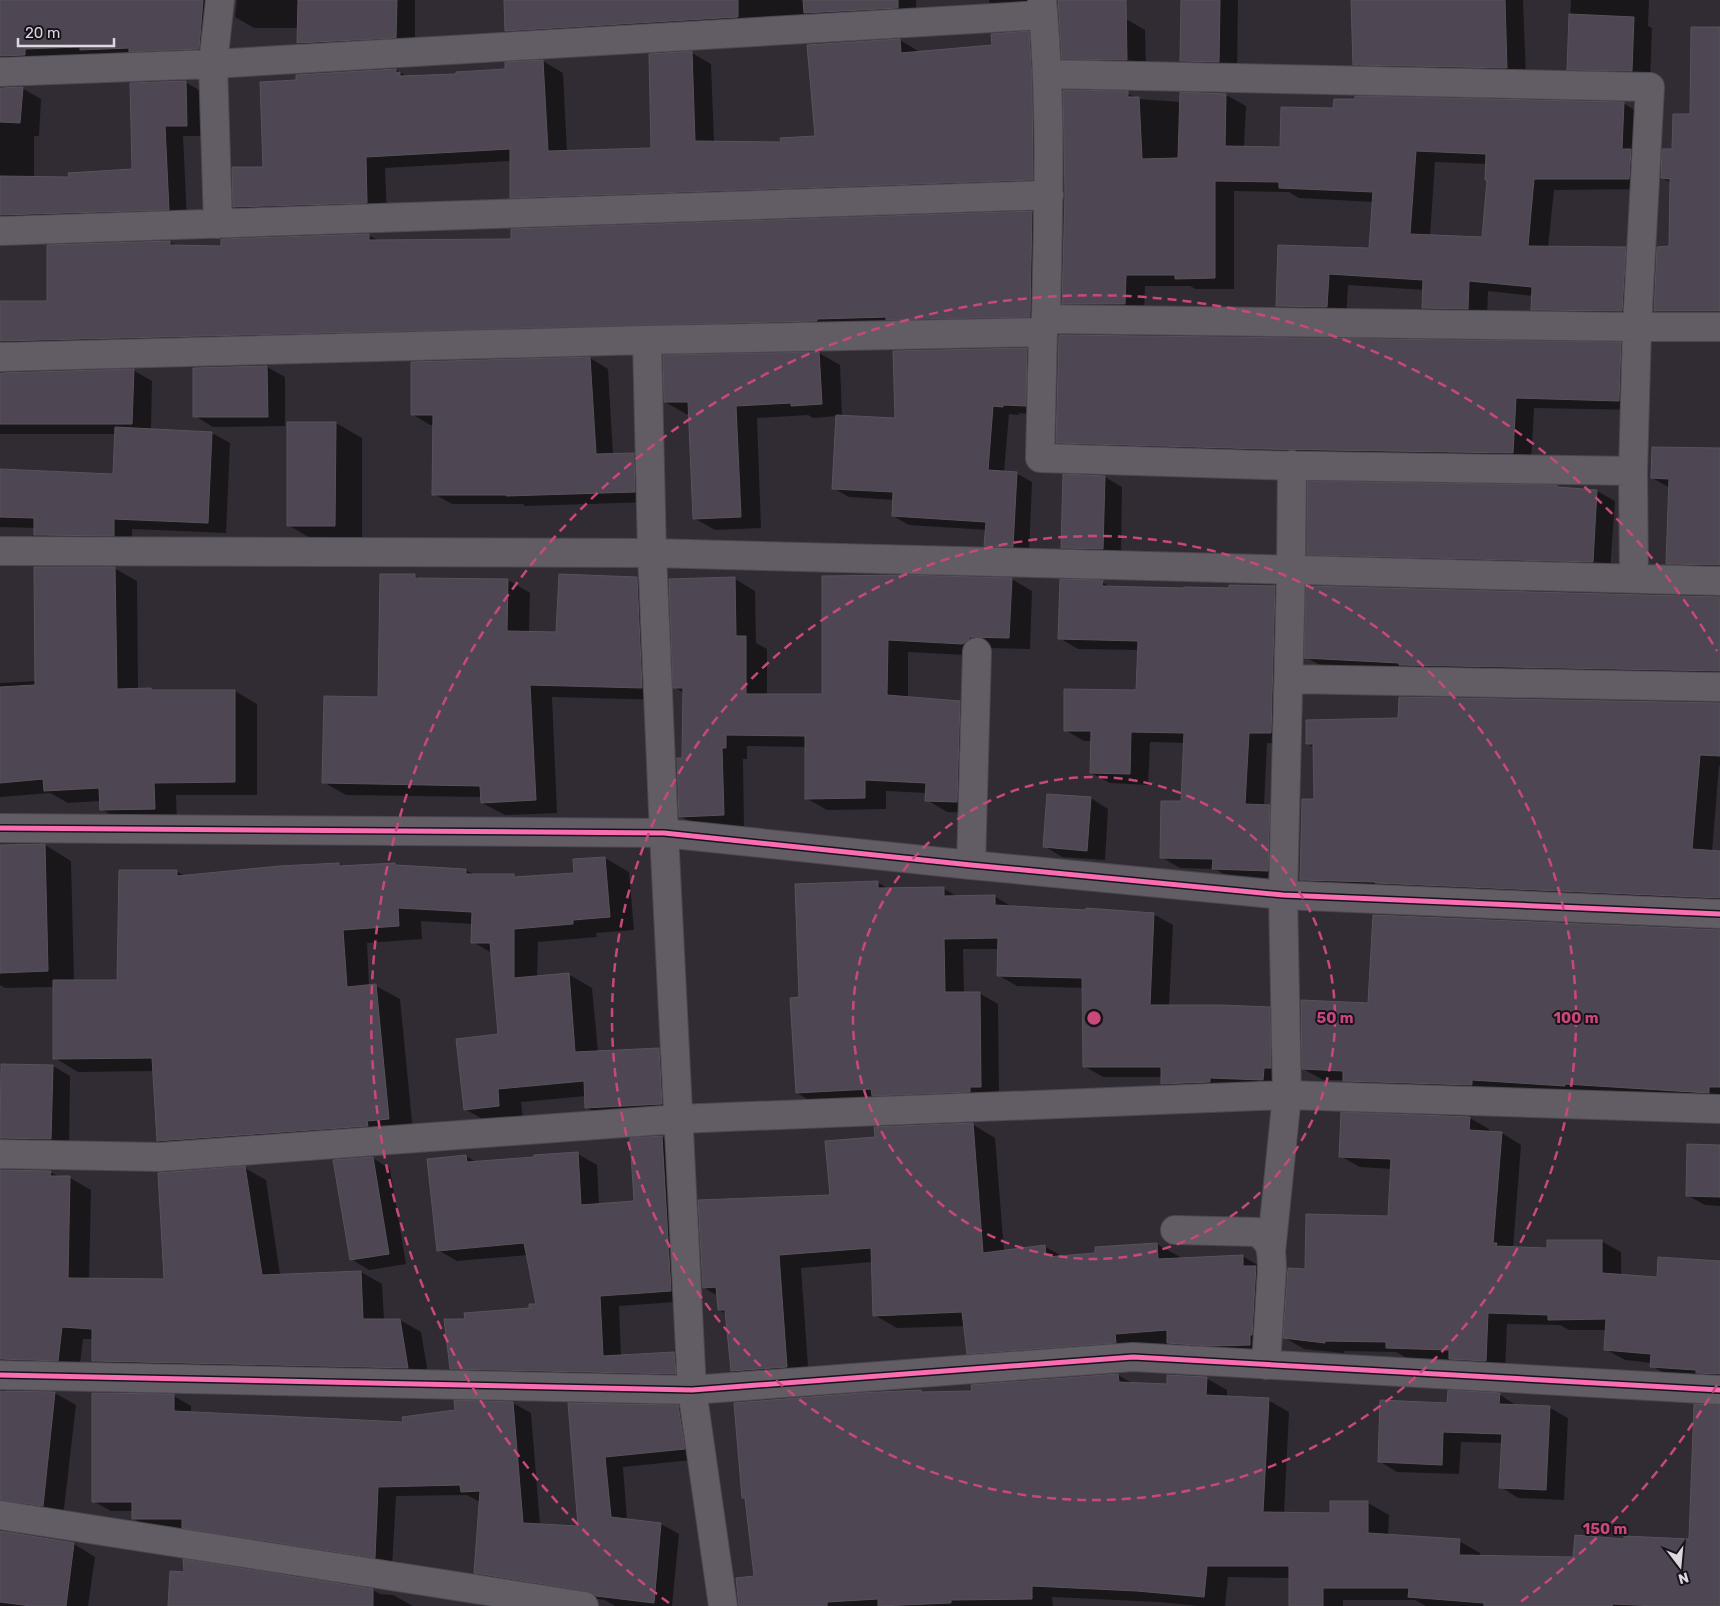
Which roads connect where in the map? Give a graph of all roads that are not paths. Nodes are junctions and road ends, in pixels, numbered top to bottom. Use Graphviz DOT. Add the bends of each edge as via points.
graph roads {
  1 [pos="220,0"];
  2 [pos="1042,8"];
  3 [pos="214,64"];
  4 [pos="0,72"];
  5 [pos="1047,74"];
  6 [pos="1049,195"];
  7 [pos="218,224"];
  8 [pos="0,231"];
  9 [pos="1044,325"];
  10 [pos="1637,327"];
  11 [pos="1720,327"];
  12 [pos="647,340"];
  13 [pos="0,357"];
  14 [pos="1292,465"];
  15 [pos="1633,472"];
  16 [pos="0,551"];
  17 [pos="652,553"];
  18 [pos="1291,570"];
  19 [pos="1634,578"];
  20 [pos="1720,581"];
  21 [pos="977,652"];
  22 [pos="1289,679"];
  23 [pos="1720,687"];
  24 [pos="0,828"];
  25 [pos="664,833"];
  26 [pos="971,865"];
  27 [pos="1283,895"];
  28 [pos="1720,914"];
  29 [pos="1287,1095"];
  30 [pos="1720,1109"];
  31 [pos="678,1119"];
  32 [pos="0,1154"];
  33 [pos="1175,1230"];
  34 [pos="1271,1252"];
  35 [pos="1266,1365"];
  36 [pos="0,1375"];
  37 [pos="692,1390"];
  38 [pos="1720,1390"];
  39 [pos="0,1515"];
  40 [pos="584,1606"];
  41 [pos="723,1606"];
  1 -- 3 [label="street"];
  2 -- 3 [label="street"];
  2 -- 5 [label="street"];
  3 -- 4 [label="street"];
  3 -- 7 [label="street"];
  5 -- 6 [label="street"];
  5 -- 10 [label="street" via="1650,87"];
  6 -- 7 [label="street"];
  6 -- 9 [label="street"];
  7 -- 8 [label="street"];
  9 -- 10 [label="street"];
  9 -- 12 [label="street"];
  9 -- 14 [label="street" via="1040,458"];
  10 -- 11 [label="street"];
  10 -- 15 [label="street"];
  12 -- 13 [label="street"];
  12 -- 17 [label="street"];
  14 -- 15 [label="street"];
  14 -- 18 [label="street"];
  15 -- 19 [label="street"];
  16 -- 17 [label="street"];
  17 -- 18 [label="street"];
  17 -- 25 [label="street"];
  18 -- 19 [label="street"];
  18 -- 22 [label="street"];
  19 -- 20 [label="street"];
  21 -- 26 [label="street"];
  22 -- 23 [label="street"];
  22 -- 27 [label="street"];
  24 -- 25 [label="street"];
  25 -- 26 [label="street"];
  25 -- 31 [label="street"];
  26 -- 27 [label="street"];
  27 -- 28 [label="street"];
  27 -- 29 [label="street"];
  29 -- 30 [label="street"];
  29 -- 31 [label="street"];
  29 -- 34 [label="street"];
  31 -- 32 [label="street" via="159,1157"];
  31 -- 37 [label="street"];
  33 -- 34 [label="street" via="1257,1232 1268,1240"];
  34 -- 35 [label="street"];
  35 -- 37 [label="street" via="1133,1357"];
  35 -- 38 [label="street"];
  36 -- 37 [label="street"];
  37 -- 41 [label="street"];
  39 -- 40 [label="street"];
}
